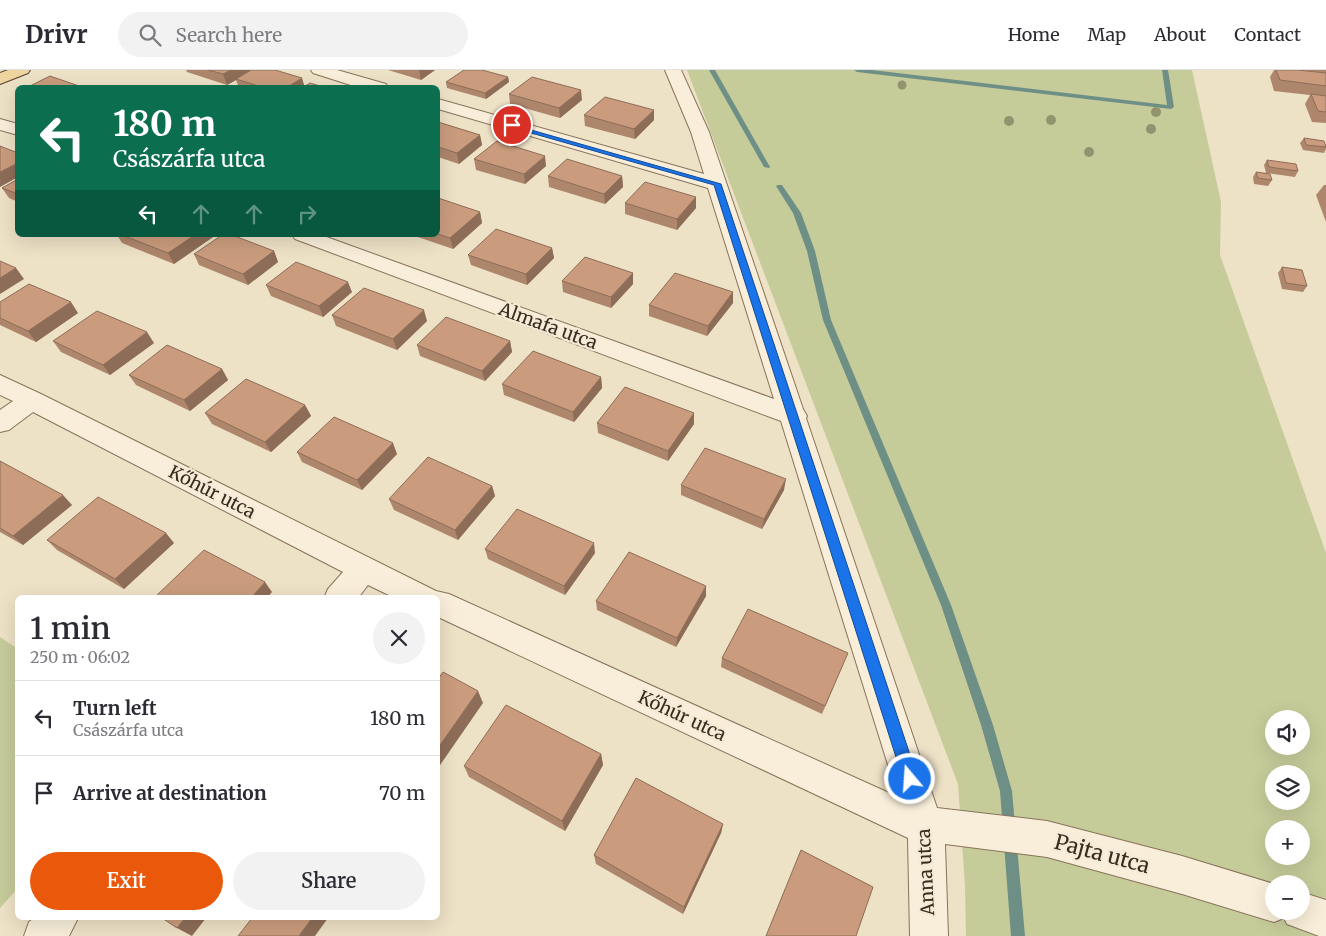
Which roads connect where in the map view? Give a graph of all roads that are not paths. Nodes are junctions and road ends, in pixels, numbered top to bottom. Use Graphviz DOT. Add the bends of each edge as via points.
graph roads {
  1 [pos="22,70"];
  2 [pos="319,70"];
  3 [pos="673,70"];
  4 [pos="1,78"];
  5 [pos="370,85"];
  6 [pos="440,105"];
  7 [pos="0,124"];
  8 [pos="15,129"];
  9 [pos="717,184"];
  10 [pos="307,237"];
  11 [pos="0,384"];
  12 [pos="32,400"];
  13 [pos="794,416"];
  14 [pos="0,423"];
  15 [pos="364,569"];
  16 [pos="342,595"];
  17 [pos="419,595"];
  18 [pos="440,604"];
  19 [pos="933,827"];
  20 [pos="1265,900"];
  21 [pos="1310,914"];
  22 [pos="1326,919"];
  23 [pos="58,920"];
  24 [pos="43,936"];
  25 [pos="929,936"];
  1 -- 4 [label="main road"];
  2 -- 5 [label="street"];
  3 -- 9 [label="street, Anna utca" via="700,132"];
  6 -- 9 [label="street"];
  7 -- 8 [label="street"];
  9 -- 13 [label="street, Anna utca"];
  10 -- 13 [label="street, Almafa utca"];
  11 -- 12 [label="street, Kőhúr utca"];
  12 -- 14 [label="street"];
  12 -- 15 [label="street, Kőhúr utca"];
  13 -- 19 [label="street, Anna utca"];
  15 -- 16 [label="street"];
  15 -- 17 [label="street, Kőhúr utca"];
  18 -- 19 [label="street, Kőhúr utca"];
  19 -- 20 [label="street, Pajta utca" via="1047,839"];
  19 -- 25 [label="street, Anna utca"];
  21 -- 22 [label="street"];
  23 -- 24 [label="street"];
}
